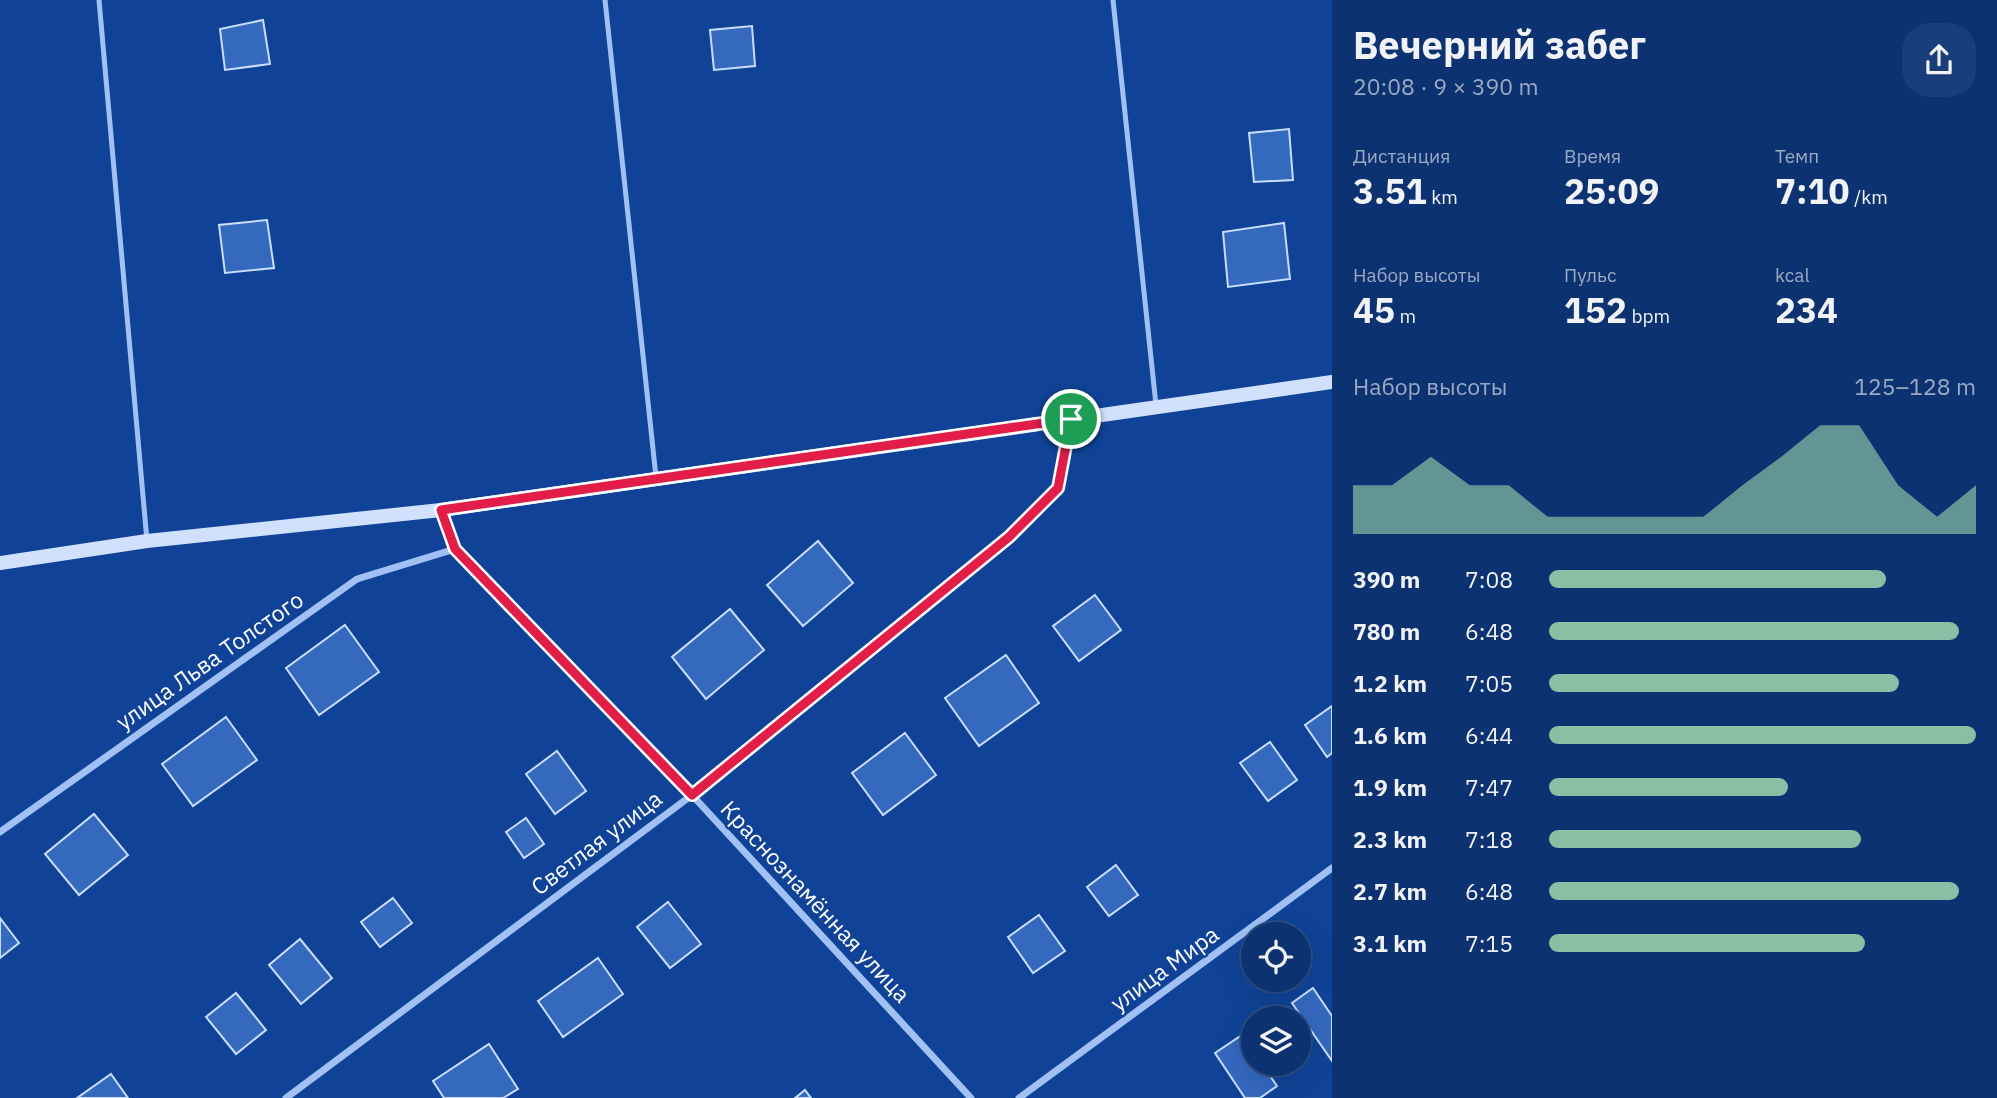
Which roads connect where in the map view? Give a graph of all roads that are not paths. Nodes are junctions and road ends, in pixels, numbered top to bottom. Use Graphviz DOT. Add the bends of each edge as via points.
graph roads {
  1 [pos="99,0"];
  2 [pos="605,0"];
  3 [pos="1112,0"];
  4 [pos="1332,382"];
  5 [pos="1156,408"];
  6 [pos="1071,419"];
  7 [pos="656,479"];
  8 [pos="441,510"];
  9 [pos="147,541"];
  10 [pos="455,549"];
  11 [pos="0,563"];
  12 [pos="692,795"];
  13 [pos="0,832"];
  14 [pos="1332,868"];
  15 [pos="286,1098"];
  16 [pos="971,1098"];
  17 [pos="1019,1098"];
  1 -- 9 [label="lane"];
  2 -- 7 [label="lane"];
  3 -- 5 [label="lane"];
  4 -- 5 [label="street"];
  5 -- 6 [label="street"];
  6 -- 7 [label="street"];
  6 -- 12 [label="street, Светлая улица" via="1058,488 1009,537"];
  7 -- 8 [label="street"];
  8 -- 9 [label="street"];
  8 -- 10 [label="street, Краснознамённая улица"];
  9 -- 11 [label="street"];
  10 -- 12 [label="street, Краснознамённая улица"];
  10 -- 13 [label="street, улица Льва Толстого" via="357,579"];
  12 -- 15 [label="street, Светлая улица"];
  12 -- 16 [label="street, Краснознамённая улица"];
  14 -- 17 [label="street, улица Мира"];
}
